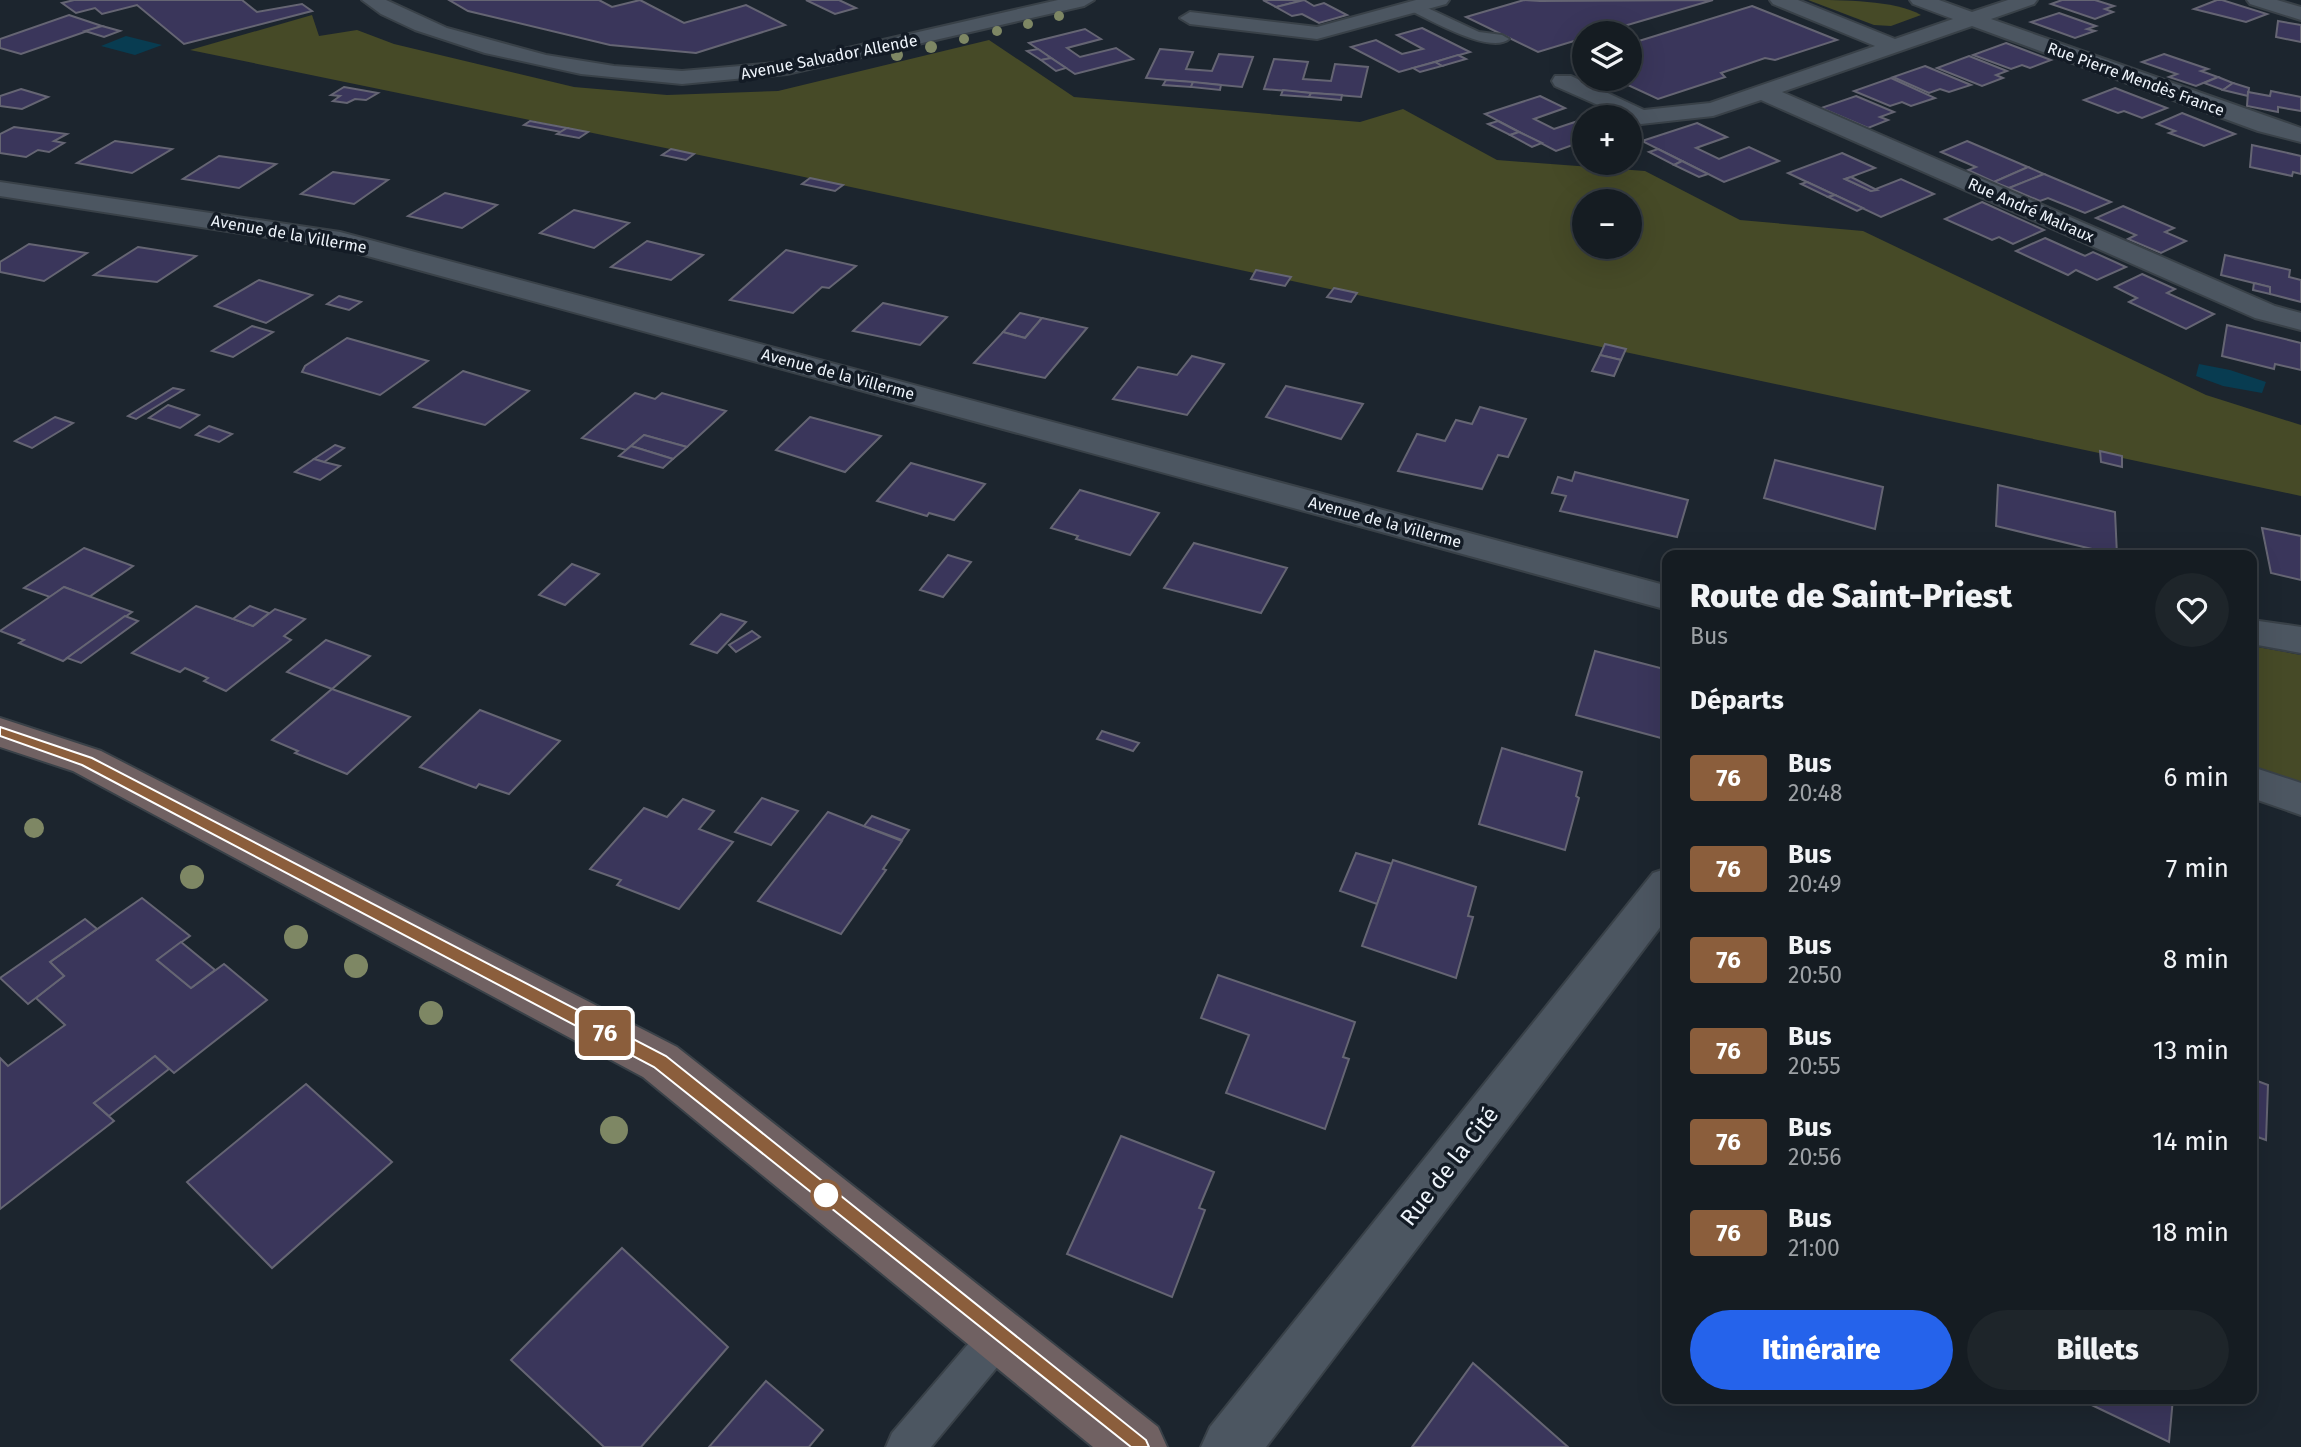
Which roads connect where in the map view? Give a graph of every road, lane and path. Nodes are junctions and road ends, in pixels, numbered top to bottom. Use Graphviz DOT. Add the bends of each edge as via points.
graph roads {
  1 [pos="372,0"];
  2 [pos="1084,0"];
  3 [pos="1439,0"];
  4 [pos="1780,0"];
  5 [pos="1920,0"];
  6 [pos="2027,0"];
  7 [pos="2257,0"];
  8 [pos="1414,7"];
  9 [pos="2301,14"];
  10 [pos="1190,18"];
  11 [pos="1972,19"];
  12 [pos="1503,38"];
  13 [pos="1895,46"];
  14 [pos="1563,81"];
  15 [pos="1762,93"];
  16 [pos="2301,135"];
  17 [pos="0,189"];
  18 [pos="2301,322"];
  19 [pos="1662,596"];
  20 [pos="2257,633"];
  21 [pos="2301,640"];
  22 [pos="0,732"];
  23 [pos="2257,784"];
  24 [pos="2301,799"];
  25 [pos="1662,893"];
  26 [pos="1000,1335"];
  27 [pos="906,1447"];
  28 [pos="1138,1447"];
  29 [pos="1230,1447"];
  1 -- 2 [label="street, Avenue Salvador Allende" via="419,27 462,41 576,69 681,78 754,74"];
  3 -- 8 [label="street"];
  4 -- 13 [label="street"];
  5 -- 11 [label="street, Rue Pierre Mendès France"];
  6 -- 11 [label="street"];
  7 -- 9 [label="street"];
  8 -- 10 [label="street" via="1317,33"];
  8 -- 12 [label="lane" via="1476,36"];
  11 -- 13 [label="street"];
  11 -- 16 [label="street, Rue Pierre Mendès France"];
  13 -- 15 [label="street"];
  14 -- 15 [label="street" via="1641,117 1713,109"];
  15 -- 18 [label="street, Rue André Malraux" via="2264,312"];
  17 -- 19 [label="street, Avenue de la Villerme" via="340,240"];
  20 -- 21 [label="street"];
  22 -- 26 [label="street" via="87,761 660,1062"];
  23 -- 24 [label="street"];
  25 -- 29 [label="street, Rue de la Cité"];
  26 -- 27 [label="lane"];
  26 -- 28 [label="street"];
}
